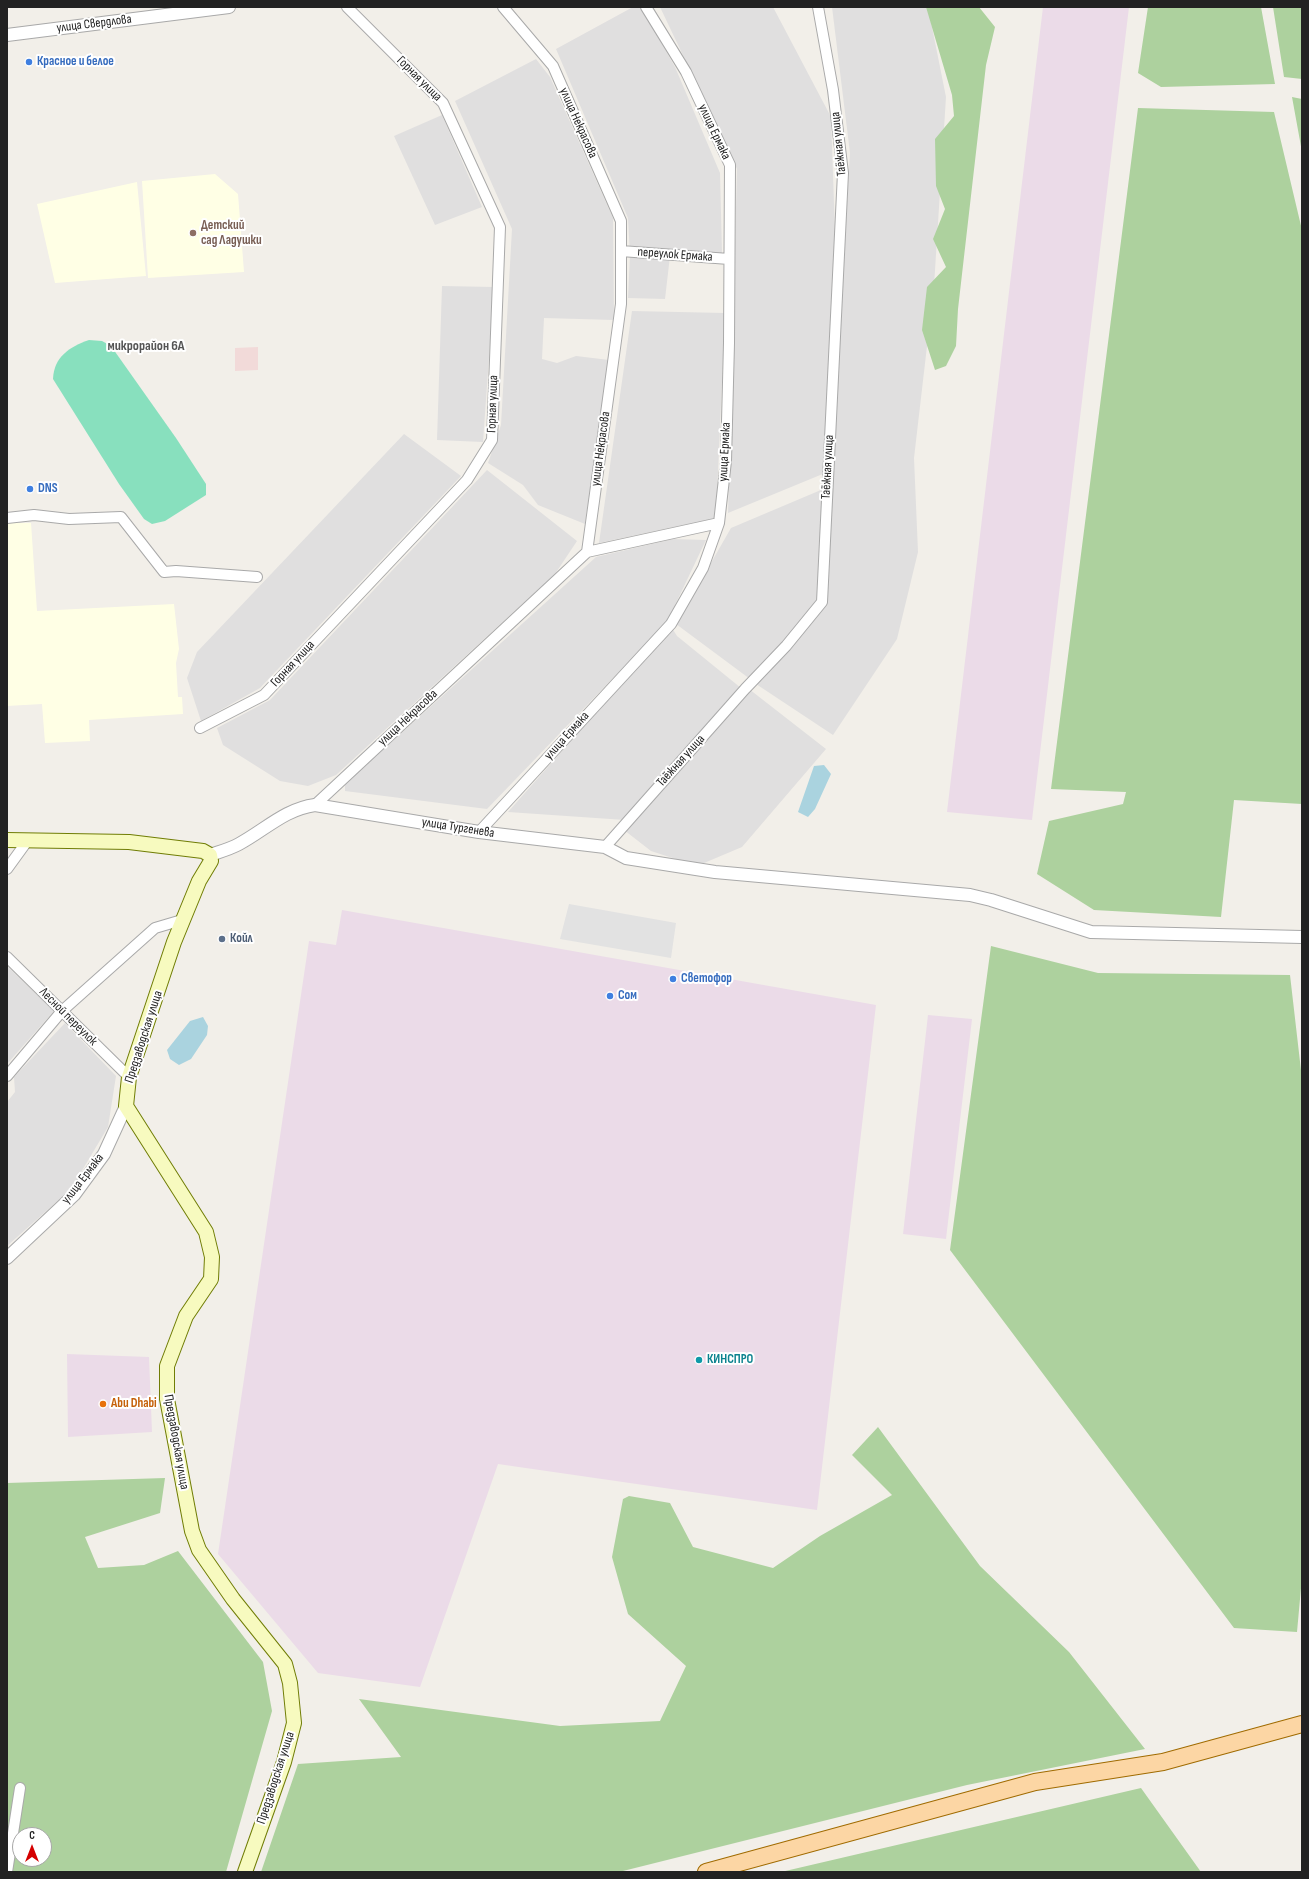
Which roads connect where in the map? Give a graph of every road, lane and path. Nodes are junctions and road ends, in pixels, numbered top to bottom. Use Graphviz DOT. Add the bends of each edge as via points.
graph roads {
  1 [pos="229,7"];
  2 [pos="347,7"];
  3 [pos="503,7"];
  4 [pos="646,7"];
  5 [pos="818,7"];
  6 [pos="7,35"];
  7 [pos="621,251"];
  8 [pos="729,259"];
  9 [pos="7,518"];
  10 [pos="720,523"];
  11 [pos="587,552"];
  12 [pos="257,577"];
  13 [pos="200,728"];
  14 [pos="315,805"];
  15 [pos="480,832"];
  16 [pos="7,840"];
  17 [pos="28,840"];
  18 [pos="605,847"];
  19 [pos="210,855"];
  20 [pos="7,869"];
  21 [pos="182,920"];
  22 [pos="1302,937"];
  23 [pos="7,957"];
  24 [pos="62,1011"];
  25 [pos="7,1076"];
  26 [pos="129,1077"];
  27 [pos="126,1106"];
  28 [pos="7,1258"];
  29 [pos="1302,1724"];
  30 [pos="20,1788"];
  31 [pos="7,1872"];
  32 [pos="245,1872"];
  33 [pos="706,1872"];
  1 -- 6 [label="street, улица Свердлова"];
  2 -- 13 [label="street, Горная улица" via="443,102 500,227 492,440 467,480 264,695"];
  3 -- 7 [label="street, улица Некрасова" via="553,66 621,221"];
  4 -- 8 [label="street, улица Ермака" via="686,72 730,165"];
  5 -- 18 [label="street, Таёжная улица" via="833,90 843,173 822,602 786,646"];
  7 -- 8 [label="street, переулок Ермака"];
  7 -- 11 [label="street, улица Некрасова" via="621,304"];
  8 -- 10 [label="street, улица Ермака" via="726,461"];
  9 -- 12 [label="street" via="34,515 69,519 121,517 164,572"];
  10 -- 11 [label="street"];
  10 -- 15 [label="street, улица Ермака" via="703,568 670,624"];
  11 -- 14 [label="street, улица Некрасова"];
  14 -- 15 [label="street, улица Тургенева"];
  14 -- 19 [label="street, улица Тургенева" via="283,815 238,845"];
  15 -- 18 [label="street, улица Тургенева"];
  16 -- 17 [label="main road"];
  17 -- 19 [label="main road" via="129,842 203,851"];
  17 -- 20 [label="street"];
  18 -- 22 [label="street, улица Тургенева" via="626,858 715,872 970,895 1091,932"];
  19 -- 21 [label="main road, Предзаводская улица" via="210,861"];
  21 -- 24 [label="street" via="154,928"];
  21 -- 26 [label="main road, Предзаводская улица"];
  23 -- 24 [label="street, Лесной переулок"];
  24 -- 25 [label="street"];
  24 -- 26 [label="street, Лесной переулок"];
  26 -- 27 [label="main road, Предзаводская улица"];
  27 -- 28 [label="street, улица Ермака" via="104,1154 74,1195"];
  27 -- 32 [label="main road, Предзаводская улица" via="206,1232 212,1258 211,1279 186,1316 168,1366 167,1399 192,1531 199,1550 232,1599 285,1664 290,1683 294,1724 284,1762"];
  29 -- 33 [label="main road" via="1163,1762 1036,1782"];
  30 -- 31 [label="street"];
}
